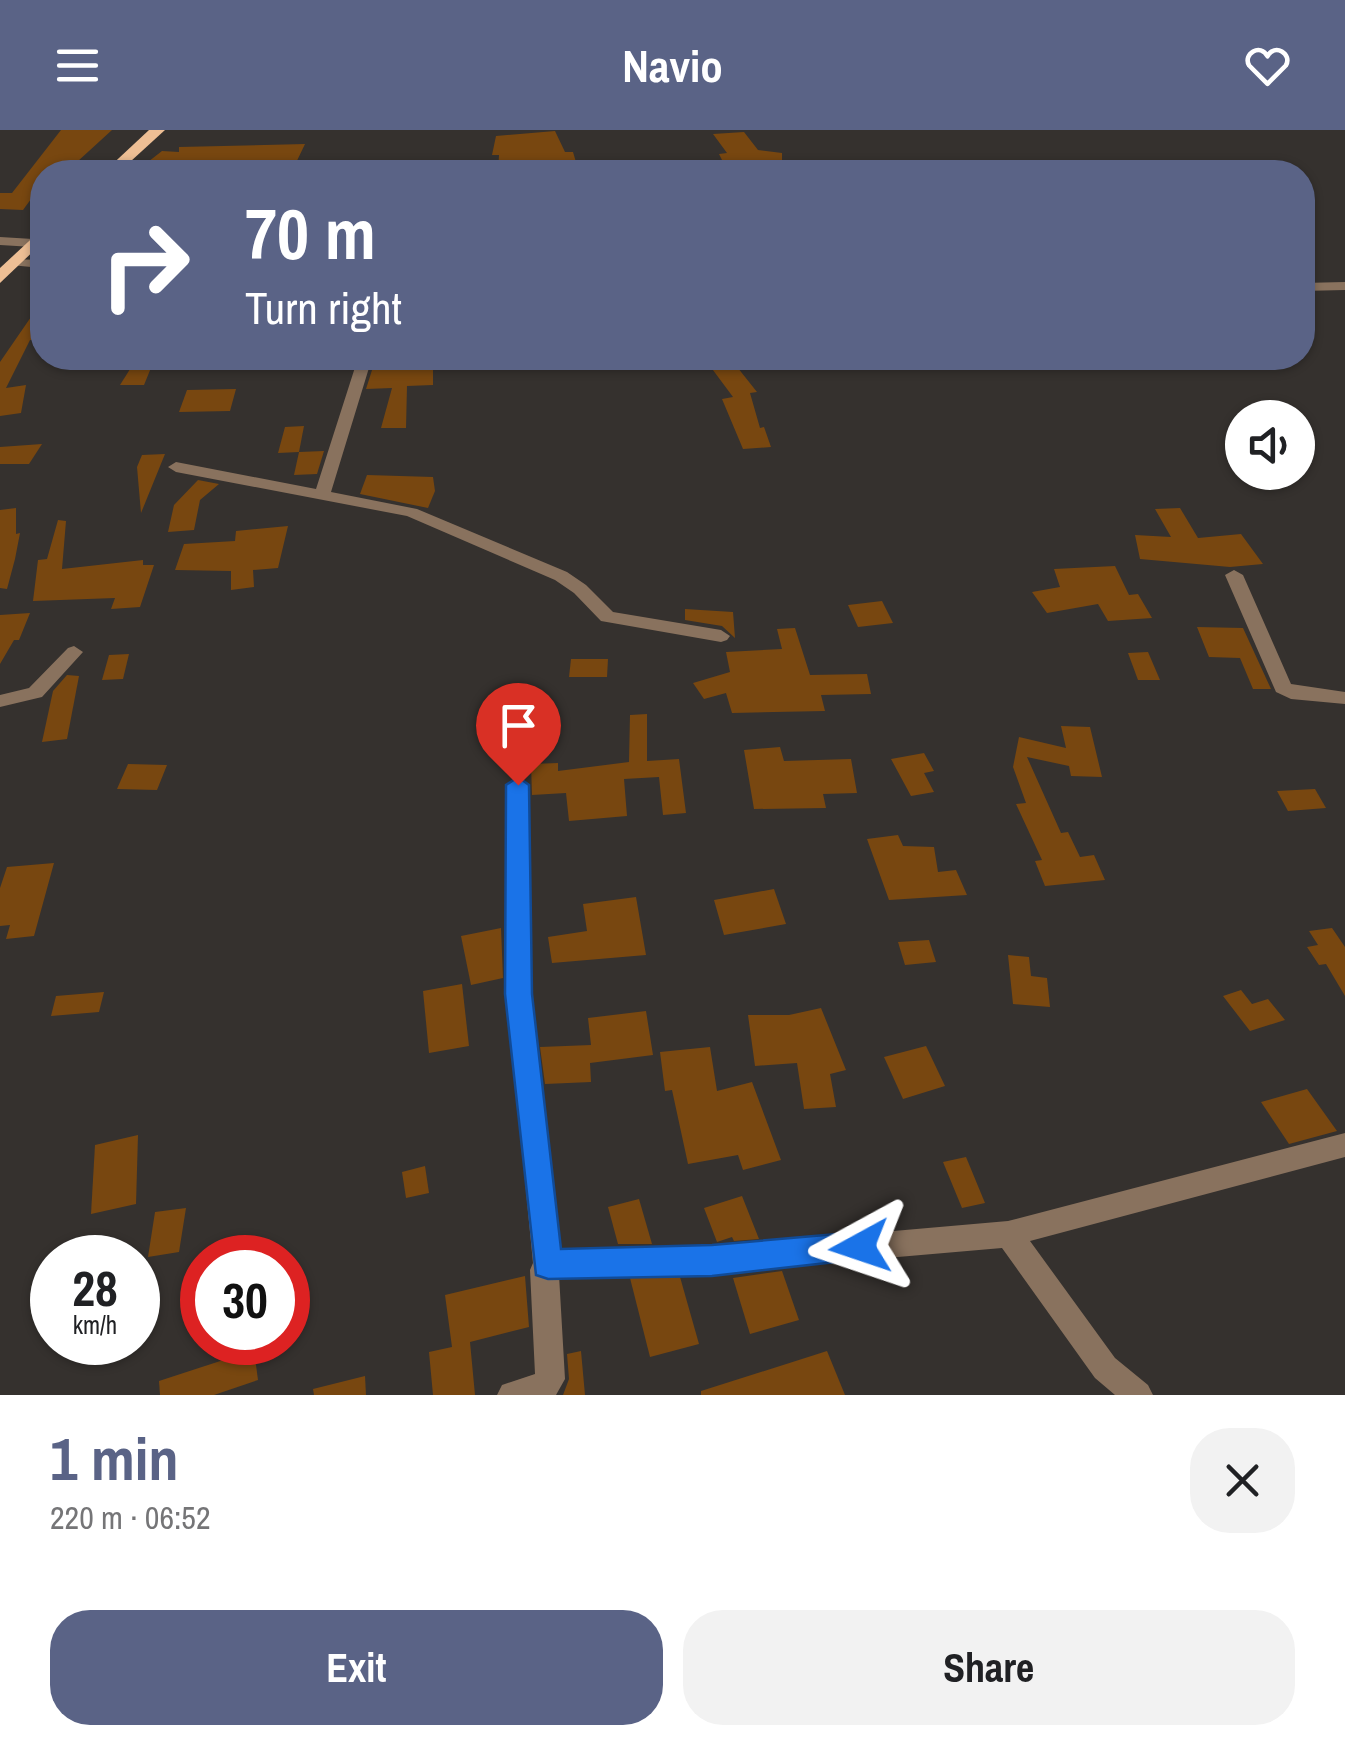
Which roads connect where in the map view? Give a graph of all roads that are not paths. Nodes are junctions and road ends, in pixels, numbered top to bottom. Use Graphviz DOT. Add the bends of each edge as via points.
graph roads {
  1 [pos="158,130"];
  2 [pos="124,160"];
  3 [pos="30,240"];
  4 [pos="0,242"];
  5 [pos="30,247"];
  6 [pos="14,262"];
  7 [pos="30,263"];
  8 [pos="0,278"];
  9 [pos="1315,286"];
  10 [pos="1345,286"];
  11 [pos="361,370"];
  12 [pos="176,467"];
  13 [pos="321,496"];
  14 [pos="1234,574"];
  15 [pos="720,636"];
  16 [pos="74,652"];
  17 [pos="1345,698"];
  18 [pos="0,701"];
  19 [pos="518,785"];
  20 [pos="1345,1145"];
  21 [pos="1008,1234"];
  22 [pos="548,1264"];
  23 [pos="512,1395"];
  24 [pos="1138,1395"];
  1 -- 2 [label="highway"];
  3 -- 4 [label="street"];
  5 -- 6 [label="highway"];
  6 -- 7 [label="street"];
  6 -- 8 [label="highway"];
  9 -- 10 [label="street"];
  11 -- 13 [label="street"];
  12 -- 13 [label="street"];
  13 -- 15 [label="street" via="411,512 561,576 595,609 625,624"];
  14 -- 17 [label="street" via="1286,691"];
  16 -- 18 [label="street" via="35,694"];
  19 -- 22 [label="street" via="519,994"];
  20 -- 21 [label="street"];
  21 -- 22 [label="street" via="712,1260"];
  21 -- 24 [label="street" via="1105,1368"];
  22 -- 23 [label="street" via="550,1379"];
}
